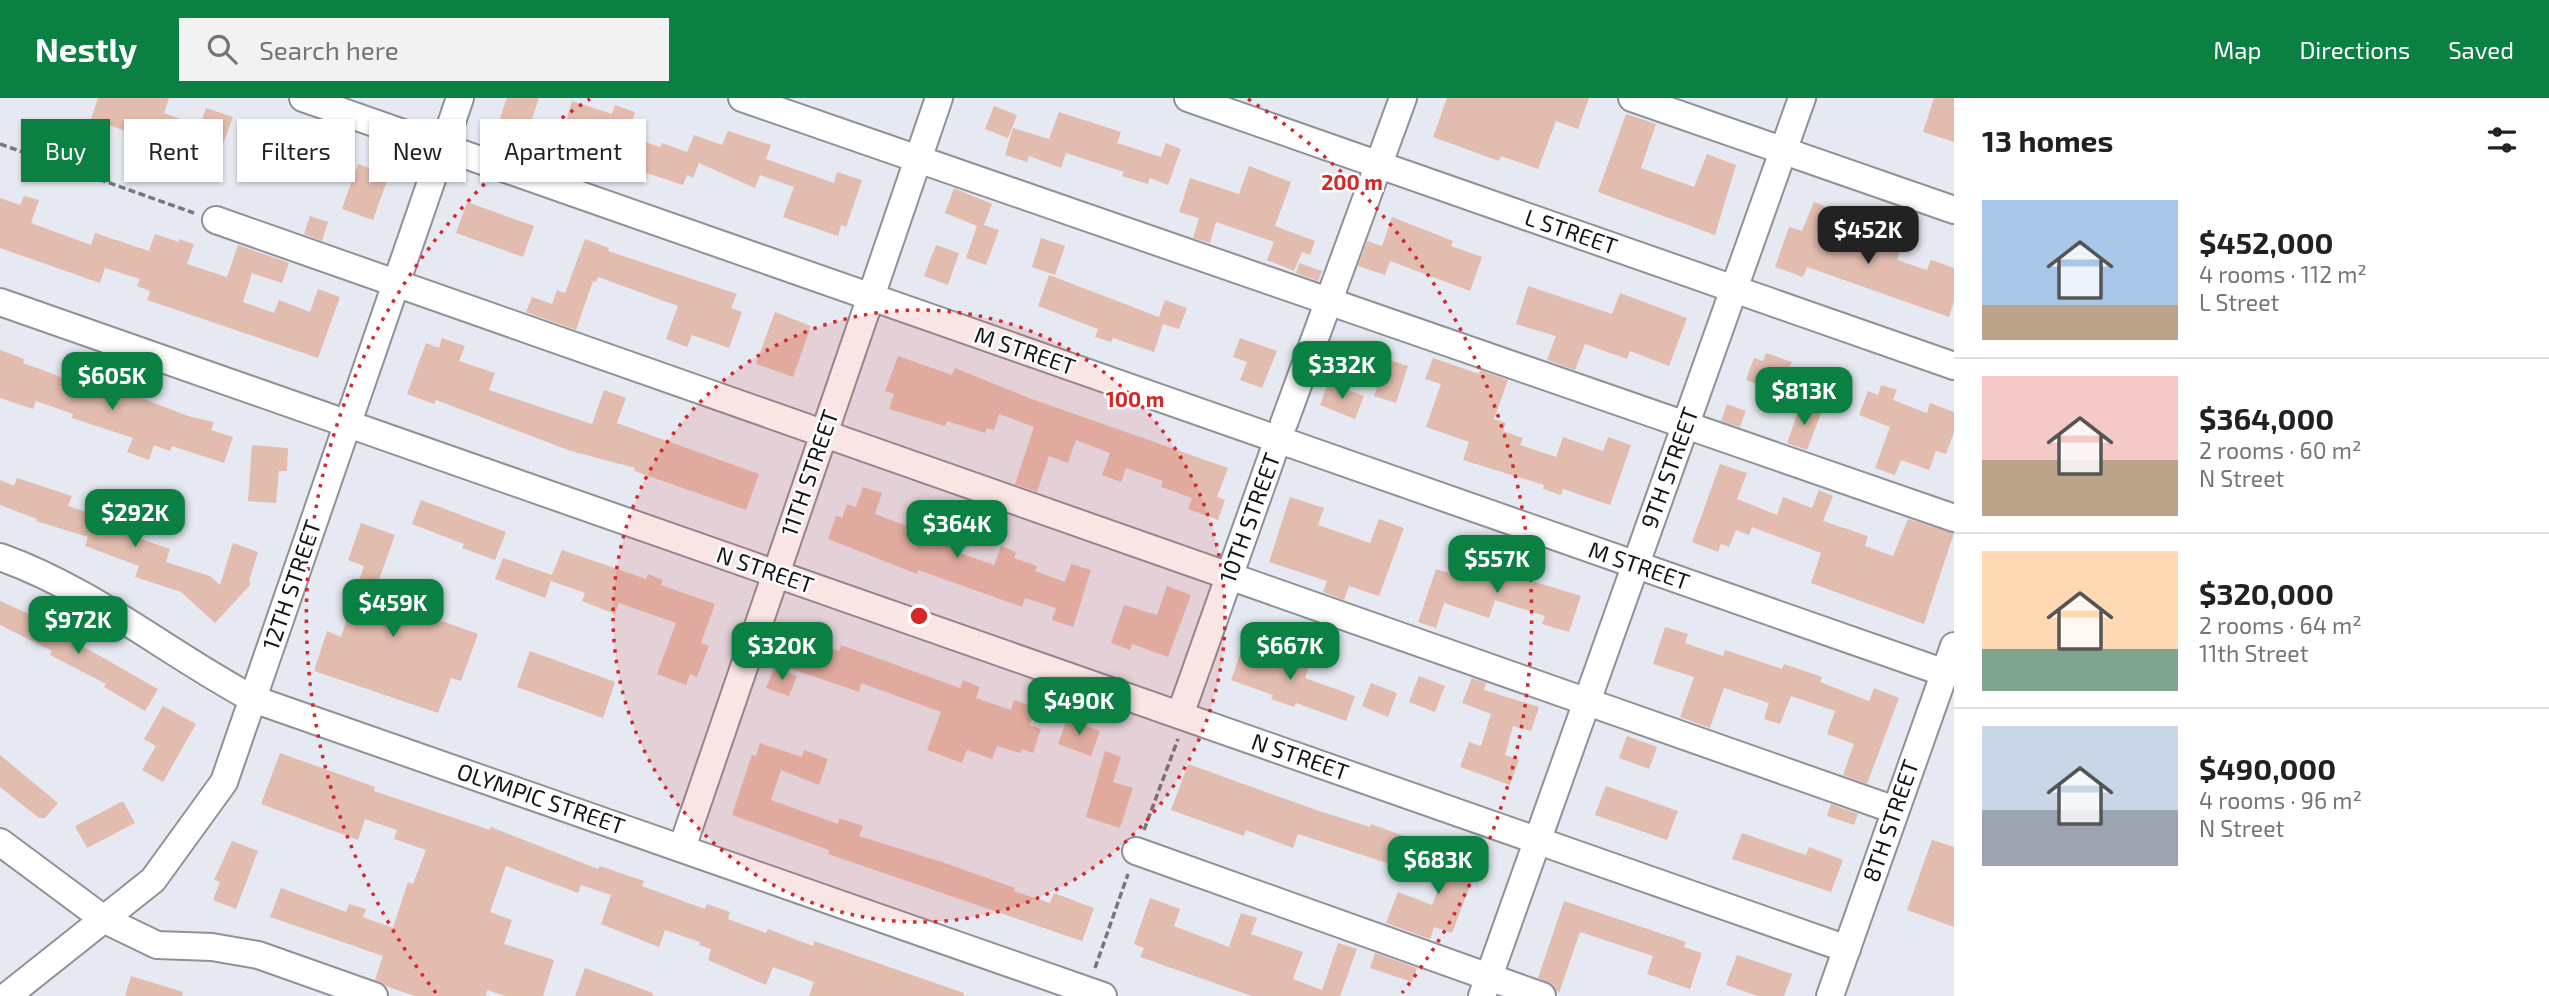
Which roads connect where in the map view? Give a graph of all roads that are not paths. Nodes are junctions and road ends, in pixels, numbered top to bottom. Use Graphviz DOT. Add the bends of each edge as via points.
graph roads {
  1 [pos="303,98"];
  2 [pos="460,98"];
  3 [pos="742,98"];
  4 [pos="939,98"];
  5 [pos="1188,98"];
  6 [pos="1403,98"];
  7 [pos="1632,98"];
  8 [pos="1802,98"];
  9 [pos="453,119"];
  10 [pos="369,121"];
  11 [pos="1783,150"];
  12 [pos="466,155"];
  13 [pos="917,159"];
  14 [pos="1378,165"];
  15 [pos="431,182"];
  16 [pos="1954,210"];
  17 [pos="216,220"];
  18 [pos="396,284"];
  19 [pos="1733,289"];
  20 [pos="870,296"];
  21 [pos="0,302"];
  22 [pos="1329,303"];
  23 [pos="1954,366"];
  24 [pos="348,424"];
  25 [pos="1685,425"];
  26 [pos="1281,431"];
  27 [pos="824,434"];
  28 [pos="1954,518"];
  29 [pos="0,557"];
  30 [pos="1636,565"];
  31 [pos="776,573"];
  32 [pos="1229,576"];
  33 [pos="1954,646"];
  34 [pos="1945,673"];
  35 [pos="253,699"];
  36 [pos="1585,701"];
  37 [pos="1180,715"];
  38 [pos="1895,810"];
  39 [pos="1537,840"];
  40 [pos="0,842"];
  41 [pos="681,849"];
  42 [pos="1136,851"];
  43 [pos="105,920"];
  44 [pos="1847,949"];
  45 [pos="1485,986"];
  46 [pos="1068,990"];
  47 [pos="7,996"];
  48 [pos="374,996"];
  49 [pos="1103,996"];
  50 [pos="1542,996"];
  51 [pos="1830,996"];
  1 -- 10 [label="street, M STREET"];
  2 -- 9 [label="street, 12TH STREET"];
  3 -- 13 [label="street"];
  4 -- 13 [label="street, 11TH STREET"];
  5 -- 14 [label="street, L STREET"];
  6 -- 14 [label="street, 10TH STREET"];
  7 -- 11 [label="street"];
  8 -- 11 [label="street, 9TH STREET"];
  11 -- 16 [label="street"];
  11 -- 19 [label="street, 9TH STREET"];
  12 -- 20 [label="street, M STREET"];
  13 -- 20 [label="street, 11TH STREET"];
  13 -- 22 [label="street"];
  14 -- 19 [label="street, L STREET"];
  14 -- 22 [label="street, 10TH STREET"];
  15 -- 18 [label="street, 12TH STREET"];
  17 -- 18 [label="street"];
  18 -- 24 [label="street, 12TH STREET"];
  18 -- 27 [label="street"];
  19 -- 23 [label="street, L STREET"];
  19 -- 25 [label="street, 9TH STREET"];
  20 -- 26 [label="street, M STREET"];
  20 -- 27 [label="street, 11TH STREET"];
  21 -- 24 [label="street, N STREET"];
  22 -- 25 [label="street"];
  22 -- 26 [label="street, 10TH STREET"];
  24 -- 31 [label="street, N STREET"];
  24 -- 35 [label="street, 12TH STREET"];
  25 -- 28 [label="street"];
  25 -- 30 [label="street, 9TH STREET"];
  26 -- 30 [label="street, M STREET"];
  26 -- 32 [label="street, 10TH STREET"];
  27 -- 31 [label="street, 11TH STREET"];
  27 -- 32 [label="street"];
  29 -- 35 [label="street, OLYMPIC STREET" via="40,571 91,598"];
  30 -- 34 [label="street, M STREET"];
  30 -- 36 [label="street, 9TH STREET"];
  31 -- 37 [label="street, N STREET"];
  31 -- 41 [label="street, 11TH STREET"];
  32 -- 36 [label="street"];
  32 -- 37 [label="street, 10TH STREET"];
  33 -- 34 [label="street, 8TH STREET"];
  34 -- 38 [label="street, 8TH STREET"];
  35 -- 41 [label="street, OLYMPIC STREET"];
  35 -- 43 [label="street, 12TH STREET" via="224,782 153,880"];
  36 -- 38 [label="street"];
  36 -- 39 [label="street, 9TH STREET"];
  37 -- 39 [label="street, N STREET"];
  38 -- 44 [label="street, 8TH STREET"];
  39 -- 44 [label="street, N STREET"];
  39 -- 45 [label="street, 9TH STREET"];
  40 -- 43 [label="street"];
  41 -- 46 [label="street, OLYMPIC STREET"];
  42 -- 45 [label="street"];
  43 -- 47 [label="street, 12TH STREET"];
  43 -- 48 [label="street" via="157,945 258,955"];
  44 -- 51 [label="street, 8TH STREET"];
  45 -- 50 [label="street"];
  46 -- 49 [label="street, OLYMPIC STREET"];
}
